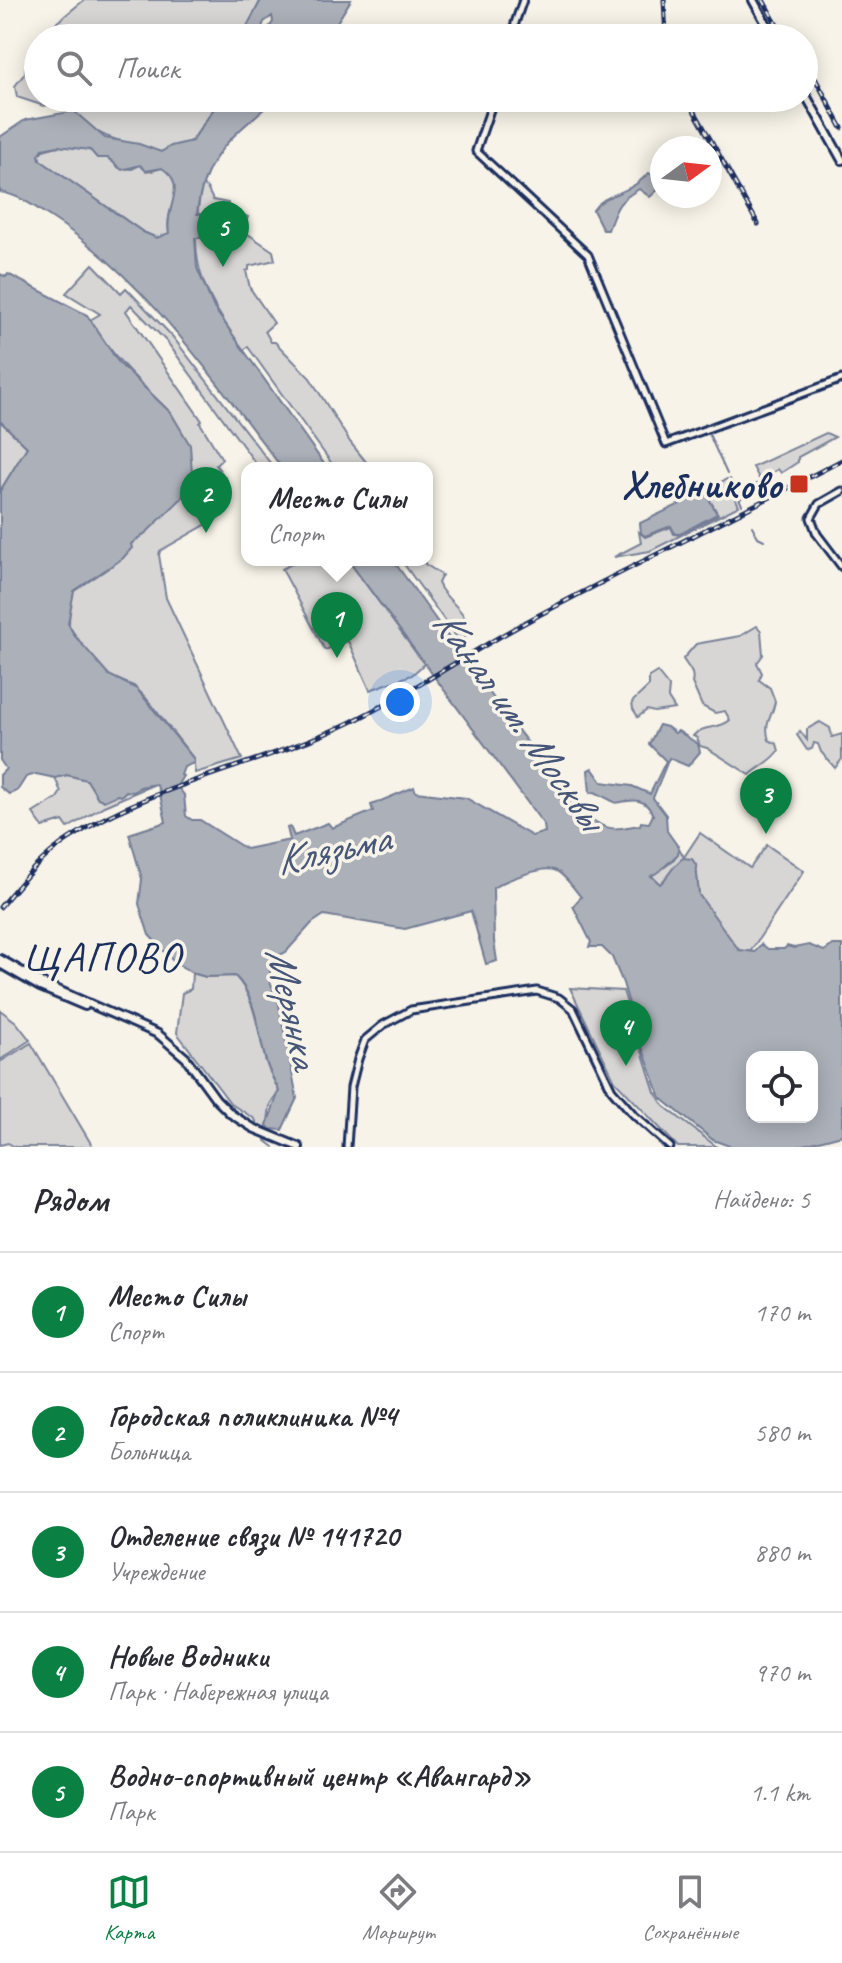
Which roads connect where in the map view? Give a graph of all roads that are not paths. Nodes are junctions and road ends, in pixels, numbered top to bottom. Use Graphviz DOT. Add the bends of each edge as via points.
graph roads {
  1 [pos="523,0"];
  2 [pos="753,0"];
  3 [pos="515,24"];
  4 [pos="766,24"];
  5 [pos="489,112"];
  6 [pos="815,112"];
  7 [pos="826,132"];
  8 [pos="842,160"];
  9 [pos="842,167"];
  10 [pos="842,379"];
  11 [pos="842,491"];
  12 [pos="842,567"];
  13 [pos="0,962"];
  14 [pos="299,1147"];
  15 [pos="347,1147"];
  16 [pos="670,1147"];
  1 -- 3 [label="street"];
  2 -- 4 [label="main road"];
  5 -- 10 [label="street" via="476,151 591,260 666,444"];
  6 -- 7 [label="main road"];
  7 -- 8 [label="main road"];
  7 -- 9 [label="main road"];
  11 -- 12 [label="street" via="819,504 811,518"];
  13 -- 14 [label="main road" via="158,1034 186,1058 231,1114"];
  15 -- 16 [label="street" via="355,1067 363,1045 377,1030 408,1011 537,991 573,1009 612,1090"];
}
